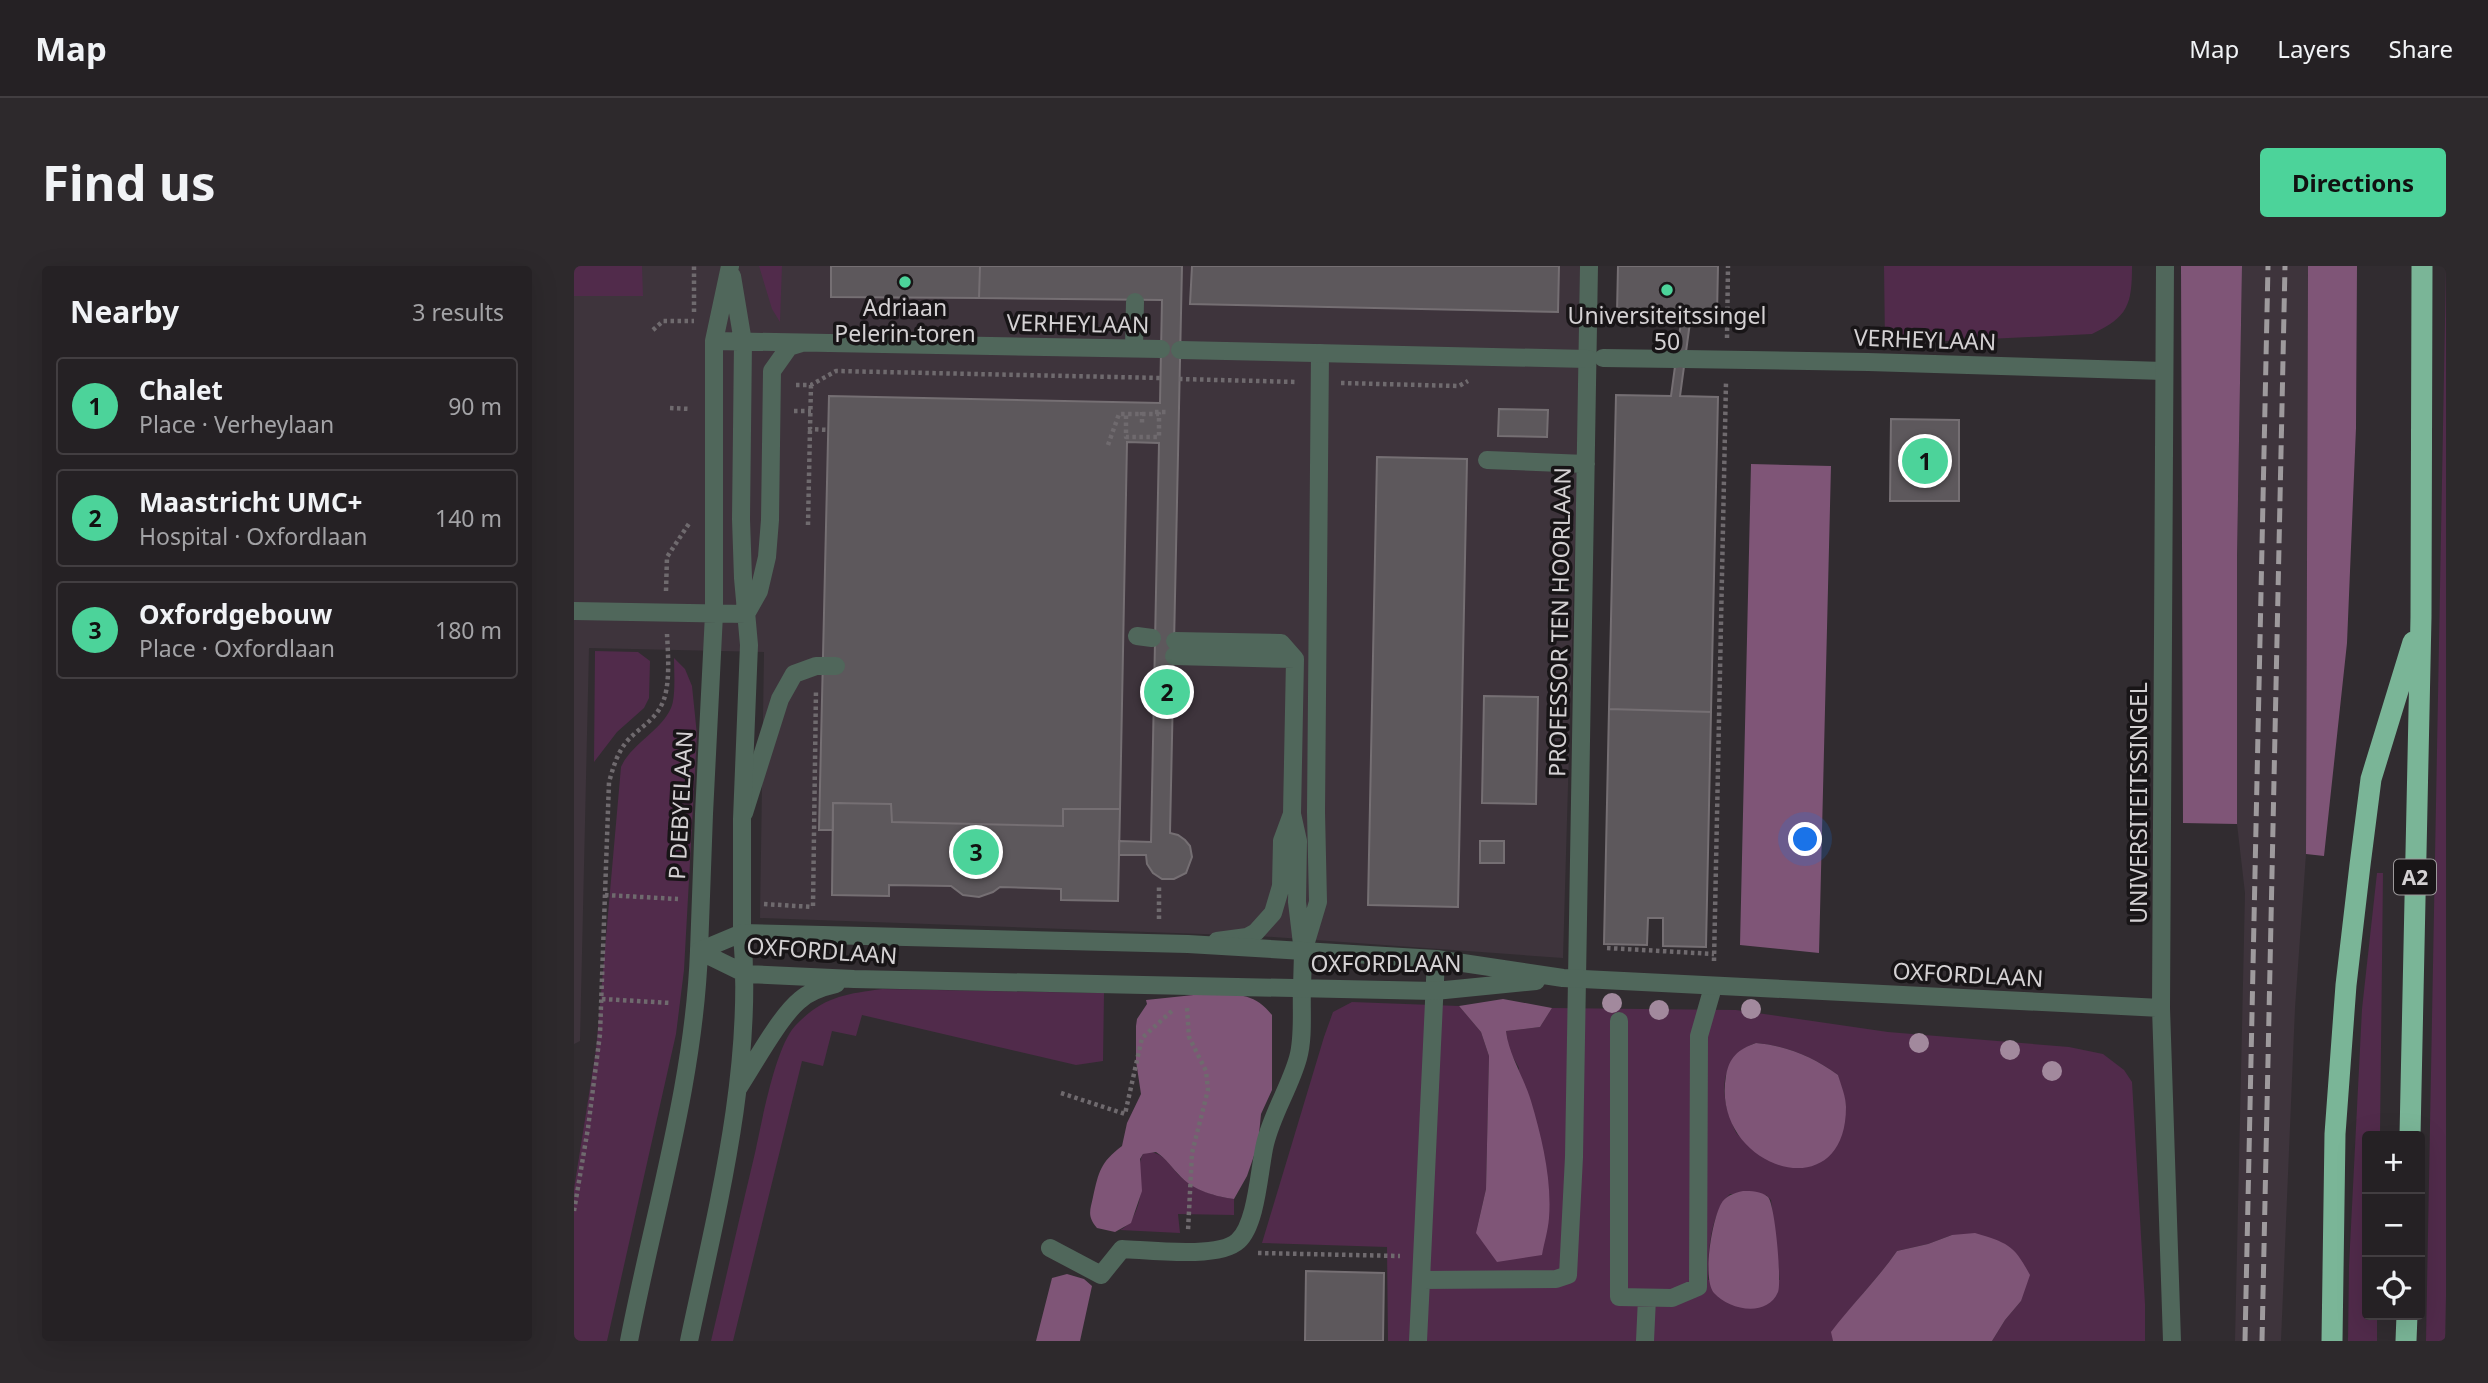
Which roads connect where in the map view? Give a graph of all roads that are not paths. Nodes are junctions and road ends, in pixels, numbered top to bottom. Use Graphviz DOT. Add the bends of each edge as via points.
graph roads {
  1 [pos="730,266"];
  2 [pos="1590,266"];
  3 [pos="2165,266"];
  4 [pos="2422,266"];
  5 [pos="1135,302"];
  6 [pos="715,341"];
  7 [pos="743,342"];
  8 [pos="802,343"];
  9 [pos="1134,348"];
  10 [pos="1161,349"];
  11 [pos="1180,349"];
  12 [pos="1320,353"];
  13 [pos="1596,358"];
  14 [pos="2164,371"];
  15 [pos="1487,460"];
  16 [pos="1586,464"];
  17 [pos="574,611"];
  18 [pos="715,614"];
  19 [pos="746,614"];
  20 [pos="2421,617"];
  21 [pos="1175,648"];
  22 [pos="836,666"];
  23 [pos="1292,814"];
  24 [pos="742,820"];
  25 [pos="742,933"];
  26 [pos="1188,944"];
  27 [pos="699,951"];
  28 [pos="1303,952"];
  29 [pos="1436,959"];
  30 [pos="746,974"];
  31 [pos="854,979"];
  32 [pos="1570,979"];
  33 [pos="1713,987"];
  34 [pos="1302,988"];
  35 [pos="1435,991"];
  36 [pos="2161,1008"];
  37 [pos="1619,1020"];
  38 [pos="737,1090"];
  39 [pos="2410,1131"];
  40 [pos="1050,1248"];
  41 [pos="1421,1280"];
  42 [pos="1647,1297"];
  43 [pos="2407,1320"];
  44 [pos="629,1341"];
  45 [pos="689,1341"];
  46 [pos="1418,1341"];
  47 [pos="1645,1341"];
  48 [pos="2172,1341"];
  49 [pos="2332,1341"];
  50 [pos="2406,1341"];
  1 -- 6 [label="street, P DEBYELAAN"];
  1 -- 7 [label="street, P DEBYELAAN"];
  2 -- 13 [label="street, PROFESSOR TEN HOORLAAN"];
  3 -- 14 [label="street, UNIVERSITEITSSINGEL"];
  4 -- 20 [label="highway, A2"];
  5 -- 9 [label="street"];
  6 -- 7 [label="street, VERHEYLAAN"];
  6 -- 18 [label="street, P DEBYELAAN"];
  7 -- 8 [label="street, VERHEYLAAN"];
  7 -- 19 [label="street, P DEBYELAAN" via="741,519"];
  8 -- 9 [label="street, VERHEYLAAN"];
  8 -- 19 [label="street" via="789,348 772,371 767,557 759,591"];
  9 -- 10 [label="street, VERHEYLAAN"];
  11 -- 12 [label="street, VERHEYLAAN"];
  12 -- 13 [label="street, VERHEYLAAN"];
  12 -- 28 [label="street" via="1318,902"];
  13 -- 14 [label="street, VERHEYLAAN"];
  13 -- 16 [label="street, PROFESSOR TEN HOORLAAN"];
  14 -- 36 [label="street, UNIVERSITEITSSINGEL"];
  15 -- 16 [label="street"];
  16 -- 32 [label="street, PROFESSOR TEN HOORLAAN"];
  17 -- 18 [label="street"];
  18 -- 19 [label="street"];
  18 -- 27 [label="street, P DEBYELAAN"];
  19 -- 24 [label="street, P DEBYELAAN" via="749,645"];
  20 -- 39 [label="highway, A2"];
  20 -- 49 [label="highway, A2" via="2371,779 2360,864 2335,1135"];
  21 -- 23 [label="street" via="1281,643 1295,659"];
  22 -- 24 [label="street" via="816,666 794,674 780,699"];
  23 -- 26 [label="street" via="1282,841 1279,897 1269,919 1247,937"];
  23 -- 28 [label="street" via="1298,841 1297,902"];
  24 -- 25 [label="street, P DEBYELAAN"];
  25 -- 26 [label="street, OXFORDLAAN"];
  25 -- 27 [label="street, OXFORDLAAN"];
  25 -- 30 [label="street, P DEBYELAAN"];
  26 -- 28 [label="street, OXFORDLAAN"];
  27 -- 30 [label="street, OXFORDLAAN"];
  27 -- 44 [label="street, P DEBYELAAN" via="689,1064"];
  28 -- 29 [label="street, OXFORDLAAN"];
  28 -- 34 [label="street"];
  29 -- 32 [label="street, OXFORDLAAN"];
  29 -- 35 [label="street"];
  30 -- 31 [label="street, OXFORDLAAN"];
  30 -- 38 [label="street, P DEBYELAAN"];
  31 -- 34 [label="street, OXFORDLAAN"];
  31 -- 38 [label="street" via="801,999"];
  32 -- 33 [label="street, OXFORDLAAN"];
  32 -- 35 [label="street, OXFORDLAAN"];
  32 -- 41 [label="street, PROFESSOR TEN HOORLAAN" via="1574,1157 1567,1275 1556,1279"];
  33 -- 36 [label="street, OXFORDLAAN"];
  33 -- 42 [label="street" via="1699,1036 1698,1287 1672,1298"];
  34 -- 35 [label="street, OXFORDLAAN"];
  34 -- 40 [label="street" via="1299,1055 1266,1140 1247,1230 1238,1241 1213,1252 1122,1249 1101,1275"];
  35 -- 41 [label="street"];
  36 -- 48 [label="street, UNIVERSITEITSSINGEL"];
  37 -- 42 [label="street" via="1619,1297"];
  38 -- 45 [label="street, P DEBYELAAN"];
  41 -- 46 [label="street"];
  42 -- 47 [label="street"];
  43 -- 50 [label="highway"];
}
